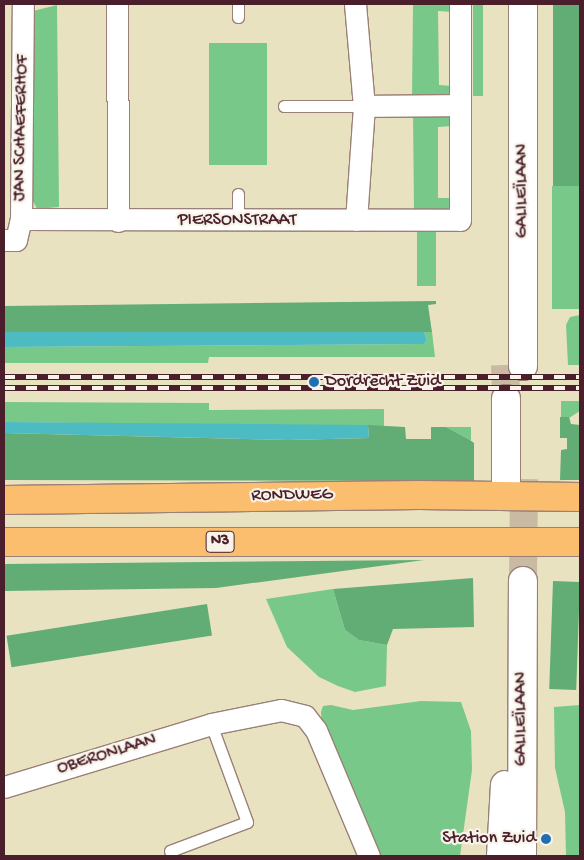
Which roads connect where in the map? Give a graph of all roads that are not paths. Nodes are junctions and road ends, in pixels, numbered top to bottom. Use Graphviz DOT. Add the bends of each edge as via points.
graph roads {
  1 [pos="23,4"];
  2 [pos="117,4"];
  3 [pos="238,4"];
  4 [pos="355,4"];
  5 [pos="460,4"];
  6 [pos="514,10"];
  7 [pos="238,17"];
  8 [pos="460,105"];
  9 [pos="284,106"];
  10 [pos="364,106"];
  11 [pos="238,194"];
  12 [pos="20,219"];
  13 [pos="356,220"];
  14 [pos="118,221"];
  15 [pos="238,221"];
  16 [pos="4,240"];
  17 [pos="514,365"];
  18 [pos="515,399"];
  19 [pos="515,480"];
  20 [pos="580,497"];
  21 [pos="4,500"];
  22 [pos="4,542"];
  23 [pos="580,542"];
  24 [pos="211,724"];
  25 [pos="4,786"];
  26 [pos="170,850"];
  27 [pos="369,856"];
  28 [pos="501,856"];
  29 [pos="522,856"];
  1 -- 12 [label="street, JAN SCHAEFERHOF"];
  2 -- 14 [label="street"];
  3 -- 7 [label="lane"];
  4 -- 10 [label="street"];
  5 -- 8 [label="street, PIERSONSTRAAT"];
  6 -- 17 [label="street, GALILEÏLAAN"];
  8 -- 10 [label="street"];
  8 -- 13 [label="street, PIERSONSTRAAT" via="460,220"];
  9 -- 10 [label="lane"];
  10 -- 13 [label="street"];
  11 -- 15 [label="lane"];
  12 -- 14 [label="street, PIERSONSTRAAT"];
  12 -- 16 [label="street, JAN SCHAEFERHOF" via="16,240"];
  13 -- 15 [label="street, PIERSONSTRAAT"];
  14 -- 15 [label="street, PIERSONSTRAAT"];
  18 -- 19 [label="street"];
  20 -- 21 [label="highway, RONDWEG" via="419,495"];
  22 -- 23 [label="highway, N3"];
  24 -- 25 [label="street, OBERONLAAN"];
  24 -- 26 [label="lane" via="247,822"];
  24 -- 27 [label="street, OBERONLAAN" via="282,710 305,716 316,730"];
  28 -- 29 [label="street, GALILEÏLAAN" via="515,581"];
}
